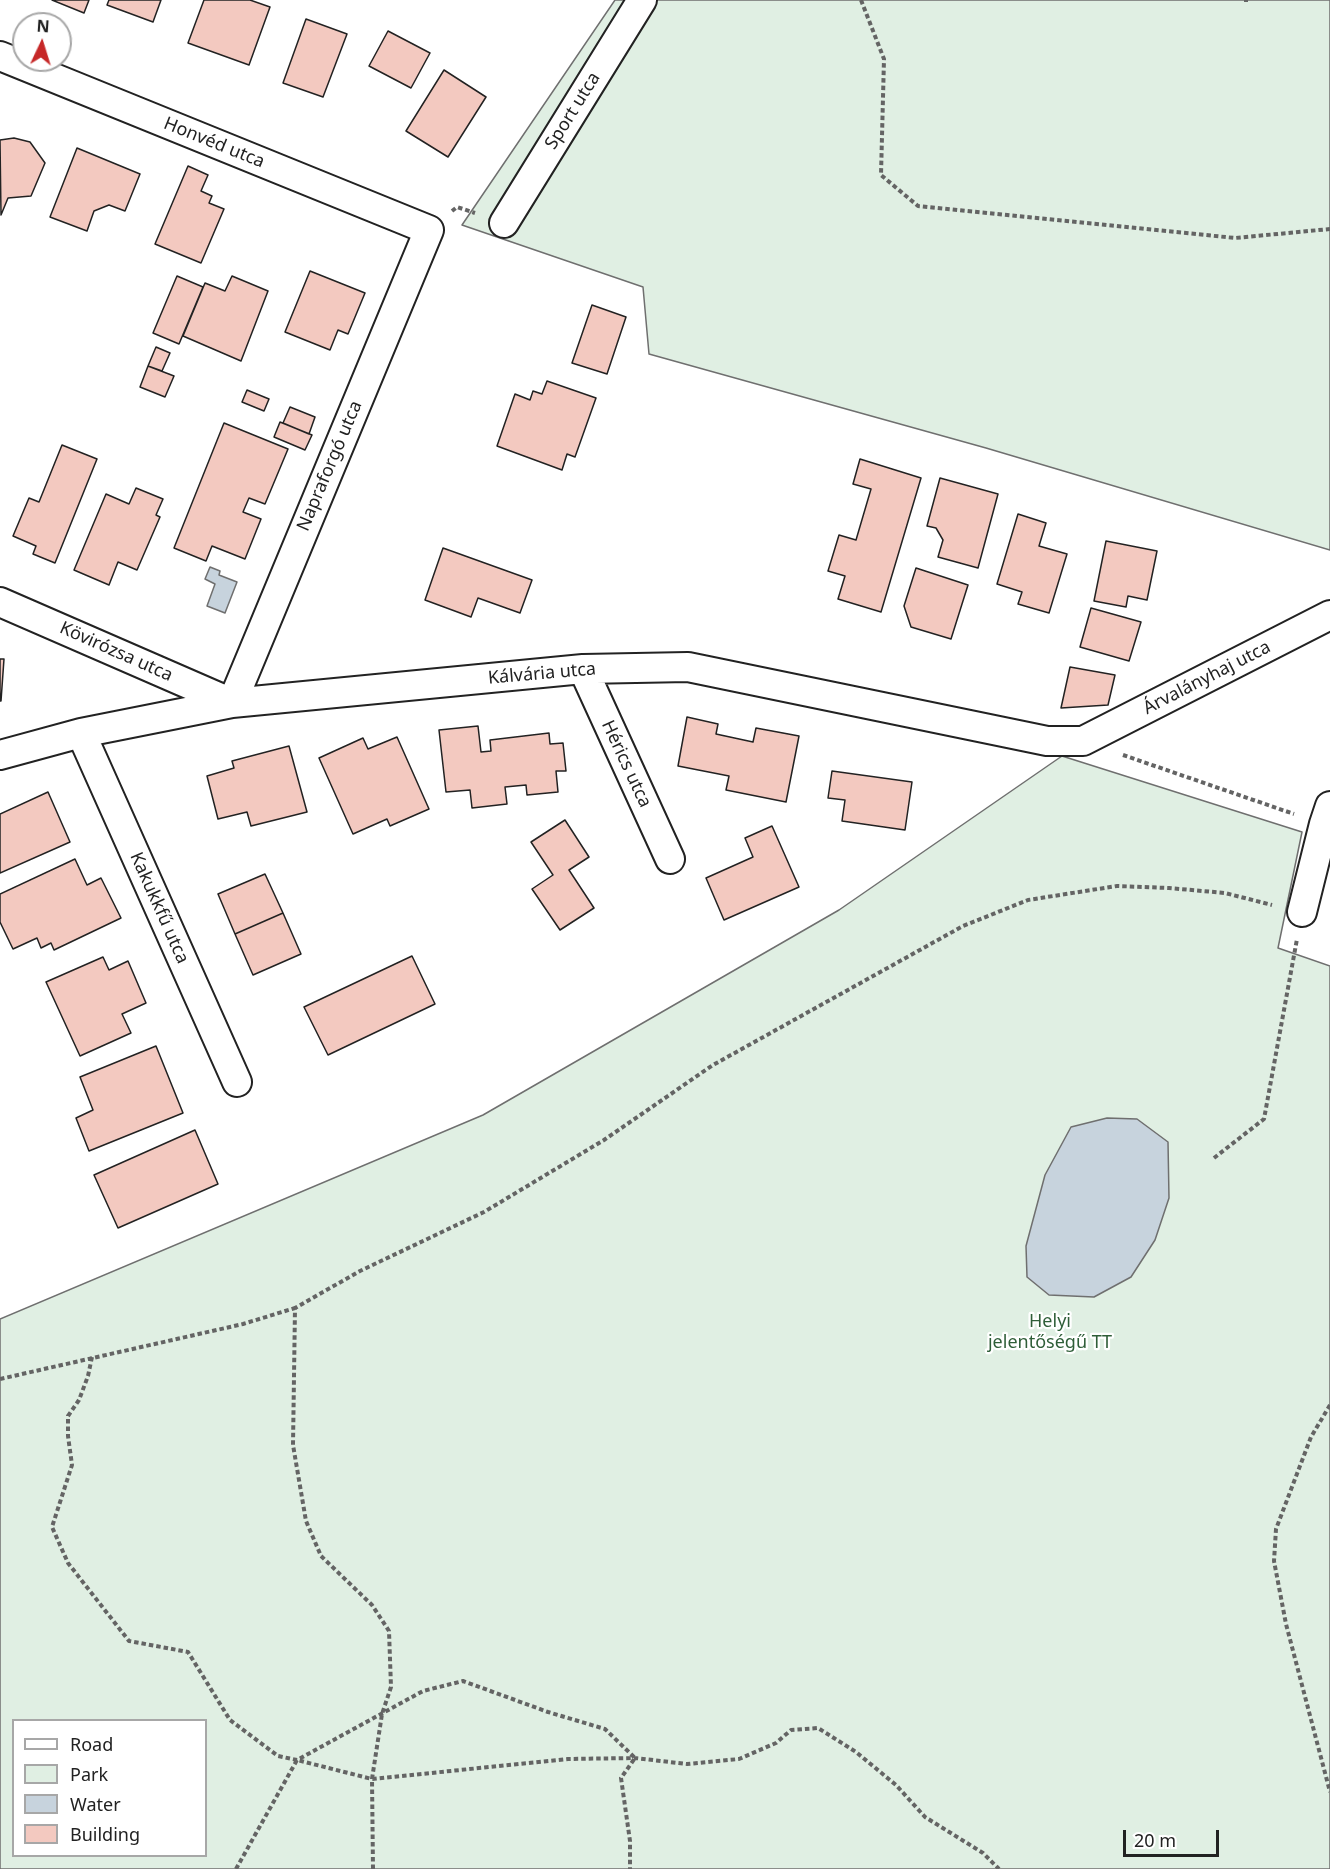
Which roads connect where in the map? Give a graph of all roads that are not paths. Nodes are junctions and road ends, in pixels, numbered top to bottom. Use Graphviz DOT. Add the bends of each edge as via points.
graph roads {
  1 [pos="642,0"];
  2 [pos="0,56"];
  3 [pos="504,223"];
  4 [pos="429,230"];
  5 [pos="0,602"];
  6 [pos="1330,615"];
  7 [pos="583,669"];
  8 [pos="232,703"];
  9 [pos="81,734"];
  10 [pos="1083,741"];
  11 [pos="0,755"];
  12 [pos="1327,815"];
  13 [pos="670,859"];
  14 [pos="1302,912"];
  15 [pos="237,1082"];
  1 -- 3 [label="street, Sport utca"];
  2 -- 4 [label="street, Honvéd utca"];
  4 -- 8 [label="street, Napraforgó utca"];
  5 -- 8 [label="street, Kövirózsa utca"];
  6 -- 10 [label="street, Árvalányhaj utca"];
  7 -- 8 [label="street, Kálvária utca"];
  7 -- 10 [label="street, Kálvária utca" via="688,667 1047,741"];
  7 -- 13 [label="street, Hérics utca"];
  8 -- 9 [label="street, Kálvária utca"];
  9 -- 11 [label="street, Kálvária utca"];
  9 -- 15 [label="street, Kakukkfű utca"];
  12 -- 14 [label="street"];
}
